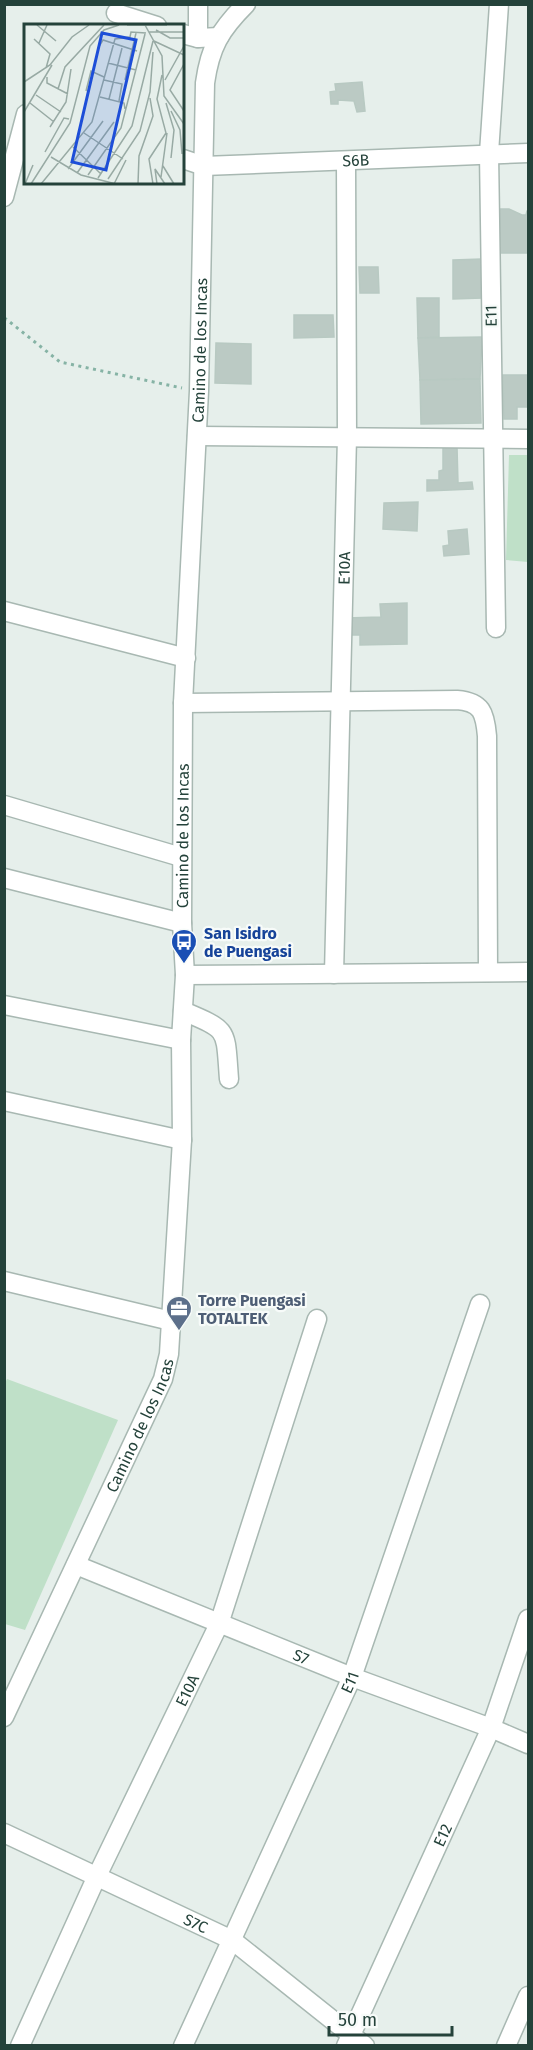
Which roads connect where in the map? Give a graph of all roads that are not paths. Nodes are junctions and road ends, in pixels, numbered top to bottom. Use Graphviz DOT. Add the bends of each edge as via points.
graph roads {
  1 [pos="198,4"];
  2 [pos="246,4"];
  3 [pos="499,4"];
  4 [pos="116,13"];
  5 [pos="151,24"];
  6 [pos="191,36"];
  7 [pos="219,37"];
  8 [pos="24,122"];
  9 [pos="489,153"];
  10 [pos="528,153"];
  11 [pos="184,159"];
  12 [pos="346,161"];
  13 [pos="204,166"];
  14 [pos="4,197"];
  15 [pos="197,436"];
  16 [pos="347,436"];
  17 [pos="492,439"];
  18 [pos="528,439"];
  19 [pos="4,611"];
  20 [pos="496,628"];
  21 [pos="186,658"];
  22 [pos="340,702"];
  23 [pos="183,703"];
  24 [pos="4,805"];
  25 [pos="182,857"];
  26 [pos="4,878"];
  27 [pos="182,923"];
  28 [pos="488,972"];
  29 [pos="528,972"];
  30 [pos="334,974"];
  31 [pos="185,975"];
  32 [pos="4,1005"];
  33 [pos="183,1011"];
  34 [pos="181,1040"];
  35 [pos="230,1078"];
  36 [pos="4,1101"];
  37 [pos="182,1140"];
  38 [pos="4,1281"];
  39 [pos="480,1304"];
  40 [pos="317,1319"];
  41 [pos="171,1321"];
  42 [pos="76,1565"];
  43 [pos="528,1619"];
  44 [pos="219,1624"];
  45 [pos="352,1677"];
  46 [pos="4,1717"];
  47 [pos="490,1728"];
  48 [pos="528,1744"];
  49 [pos="4,1833"];
  50 [pos="97,1876"];
  51 [pos="232,1940"];
  52 [pos="528,1996"];
  53 [pos="354,2042"];
  54 [pos="20,2046"];
  55 [pos="183,2046"];
  56 [pos="506,2046"];
  1 -- 6 [label="street"];
  2 -- 7 [label="street, Camino de los Incas"];
  3 -- 9 [label="street, E11"];
  4 -- 5 [label="street"];
  6 -- 7 [label="street"];
  7 -- 13 [label="street, Camino de los Incas" via="209,57 205,83"];
  8 -- 14 [label="street"];
  9 -- 10 [label="street, S6B"];
  9 -- 12 [label="street, S6B"];
  9 -- 17 [label="street, E11"];
  11 -- 13 [label="street, S6B"];
  12 -- 13 [label="street, S6B"];
  12 -- 16 [label="street, E10A"];
  13 -- 15 [label="street, Camino de los Incas"];
  15 -- 16 [label="street"];
  15 -- 21 [label="street, Camino de los Incas"];
  16 -- 17 [label="street"];
  16 -- 22 [label="street, E10A"];
  17 -- 18 [label="street"];
  17 -- 20 [label="street, E11"];
  19 -- 21 [label="street"];
  21 -- 23 [label="street, Camino de los Incas"];
  22 -- 23 [label="street"];
  22 -- 28 [label="street" via="468,701 481,709 487,736"];
  22 -- 30 [label="street, E10A"];
  23 -- 25 [label="street, Camino de los Incas"];
  24 -- 25 [label="street"];
  25 -- 27 [label="street, Camino de los Incas"];
  26 -- 27 [label="street"];
  27 -- 31 [label="street, Camino de los Incas"];
  28 -- 29 [label="street"];
  28 -- 30 [label="street"];
  30 -- 31 [label="street"];
  31 -- 33 [label="street, Camino de los Incas"];
  32 -- 34 [label="street"];
  33 -- 34 [label="street, Camino de los Incas"];
  33 -- 35 [label="street" via="216,1025 226,1036"];
  34 -- 37 [label="street, Camino de los Incas"];
  36 -- 37 [label="street"];
  37 -- 41 [label="street, Camino de los Incas"];
  38 -- 41 [label="street"];
  39 -- 45 [label="street, E11"];
  40 -- 44 [label="street, E10A"];
  41 -- 42 [label="street, Camino de los Incas" via="163,1379"];
  42 -- 44 [label="street, S7"];
  42 -- 46 [label="street, Camino de los Incas"];
  43 -- 47 [label="street, E12"];
  44 -- 45 [label="street, S7"];
  44 -- 50 [label="street, E10A"];
  45 -- 47 [label="street, S7"];
  45 -- 51 [label="street, E11"];
  47 -- 48 [label="street, S7"];
  47 -- 53 [label="street, E12"];
  49 -- 50 [label="street, S7C"];
  50 -- 51 [label="street, S7C"];
  50 -- 54 [label="street, E10A"];
  51 -- 53 [label="street, S7C"];
  51 -- 55 [label="street, E11"];
  52 -- 56 [label="street"];
}
